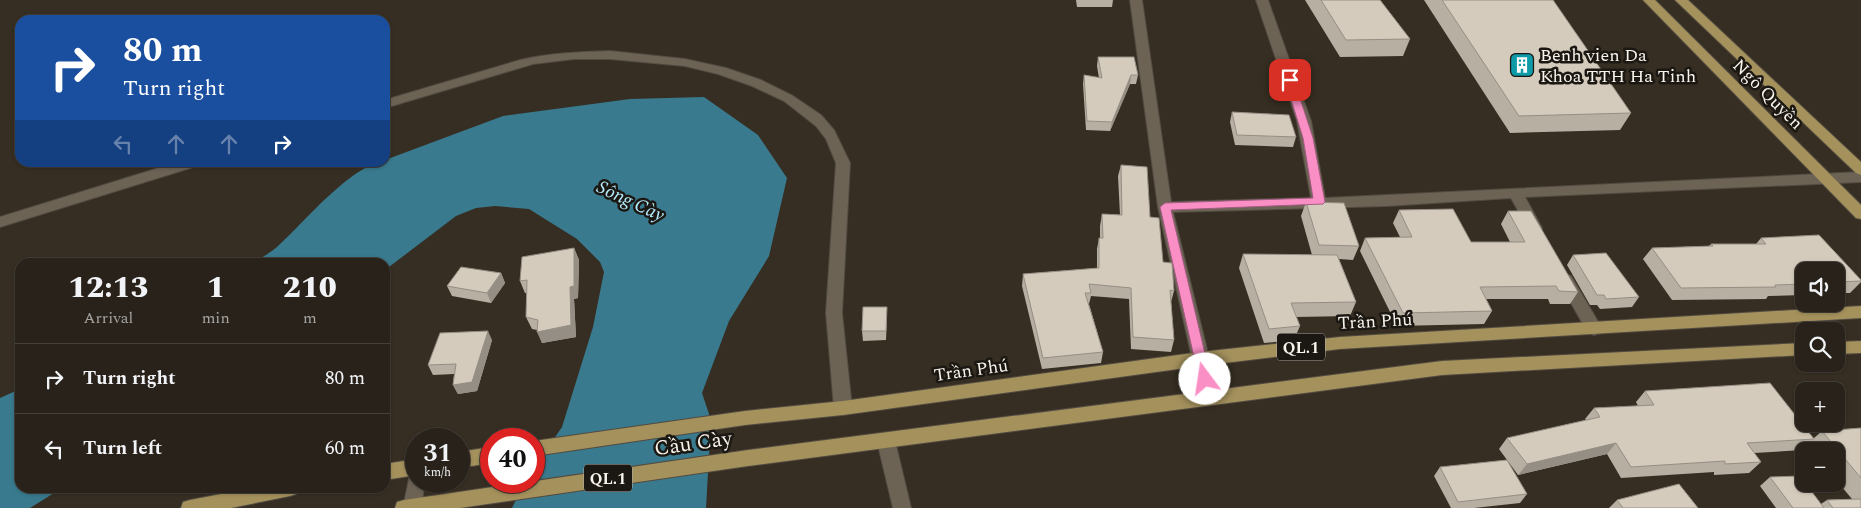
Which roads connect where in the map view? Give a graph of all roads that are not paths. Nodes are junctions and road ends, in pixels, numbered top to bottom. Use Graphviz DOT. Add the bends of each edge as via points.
graph roads {
  1 [pos="1136,0"];
  2 [pos="1262,0"];
  3 [pos="1649,0"];
  4 [pos="1681,0"];
  5 [pos="390,103"];
  6 [pos="178,167"];
  7 [pos="1861,170"];
  8 [pos="1861,177"];
  9 [pos="1825,178"];
  10 [pos="1515,193"];
  11 [pos="1319,202"];
  12 [pos="1165,207"];
  13 [pos="1861,214"];
  14 [pos="0,222"];
  15 [pos="1544,244"];
  16 [pos="1559,269"];
  17 [pos="1861,312"];
  18 [pos="1594,329"];
  19 [pos="1861,347"];
  20 [pos="1845,348"];
  21 [pos="1795,349"];
  22 [pos="1200,360"];
  23 [pos="1210,398"];
  24 [pos="843,408"];
  25 [pos="745,418"];
  26 [pos="886,441"];
  27 [pos="545,447"];
  28 [pos="405,469"];
  29 [pos="390,471"];
  30 [pos="265,493"];
  31 [pos="413,493"];
  32 [pos="190,508"];
  33 [pos="410,508"];
  34 [pos="902,508"];
  1 -- 12 [label="street"];
  2 -- 11 [label="street" via="1306,129"];
  3 -- 9 [label="main road, Ngô Quyền"];
  4 -- 7 [label="main road, Ngô Quyền"];
  5 -- 24 [label="street" via="512,66 549,58 594,55 662,59 711,68 746,80 797,105 817,119 835,141 842,163 834,313"];
  6 -- 14 [label="street"];
  8 -- 9 [label="street"];
  9 -- 10 [label="street"];
  9 -- 13 [label="main road, Ngô Quyền"];
  10 -- 11 [label="street"];
  10 -- 15 [label="street"];
  11 -- 12 [label="street"];
  12 -- 22 [label="street"];
  16 -- 18 [label="street"];
  17 -- 18 [label="main road, Trần Phú / QL.1"];
  18 -- 22 [label="main road, Trần Phú / QL.1" via="1340,343"];
  19 -- 20 [label="main road"];
  21 -- 23 [label="main road, QL.1" via="1442,368"];
  22 -- 23 [label="street"];
  22 -- 24 [label="main road, Trần Phú / QL.1"];
  23 -- 26 [label="main road, QL.1"];
  24 -- 25 [label="main road, Trần Phú / QL.1"];
  25 -- 27 [label="main road, Cầu Cày / QL.1"];
  26 -- 33 [label="main road, Cầu Cày / QL.1"];
  26 -- 34 [label="street"];
  28 -- 29 [label="main road"];
  30 -- 32 [label="main road"];
  31 -- 33 [label="street"];
}
